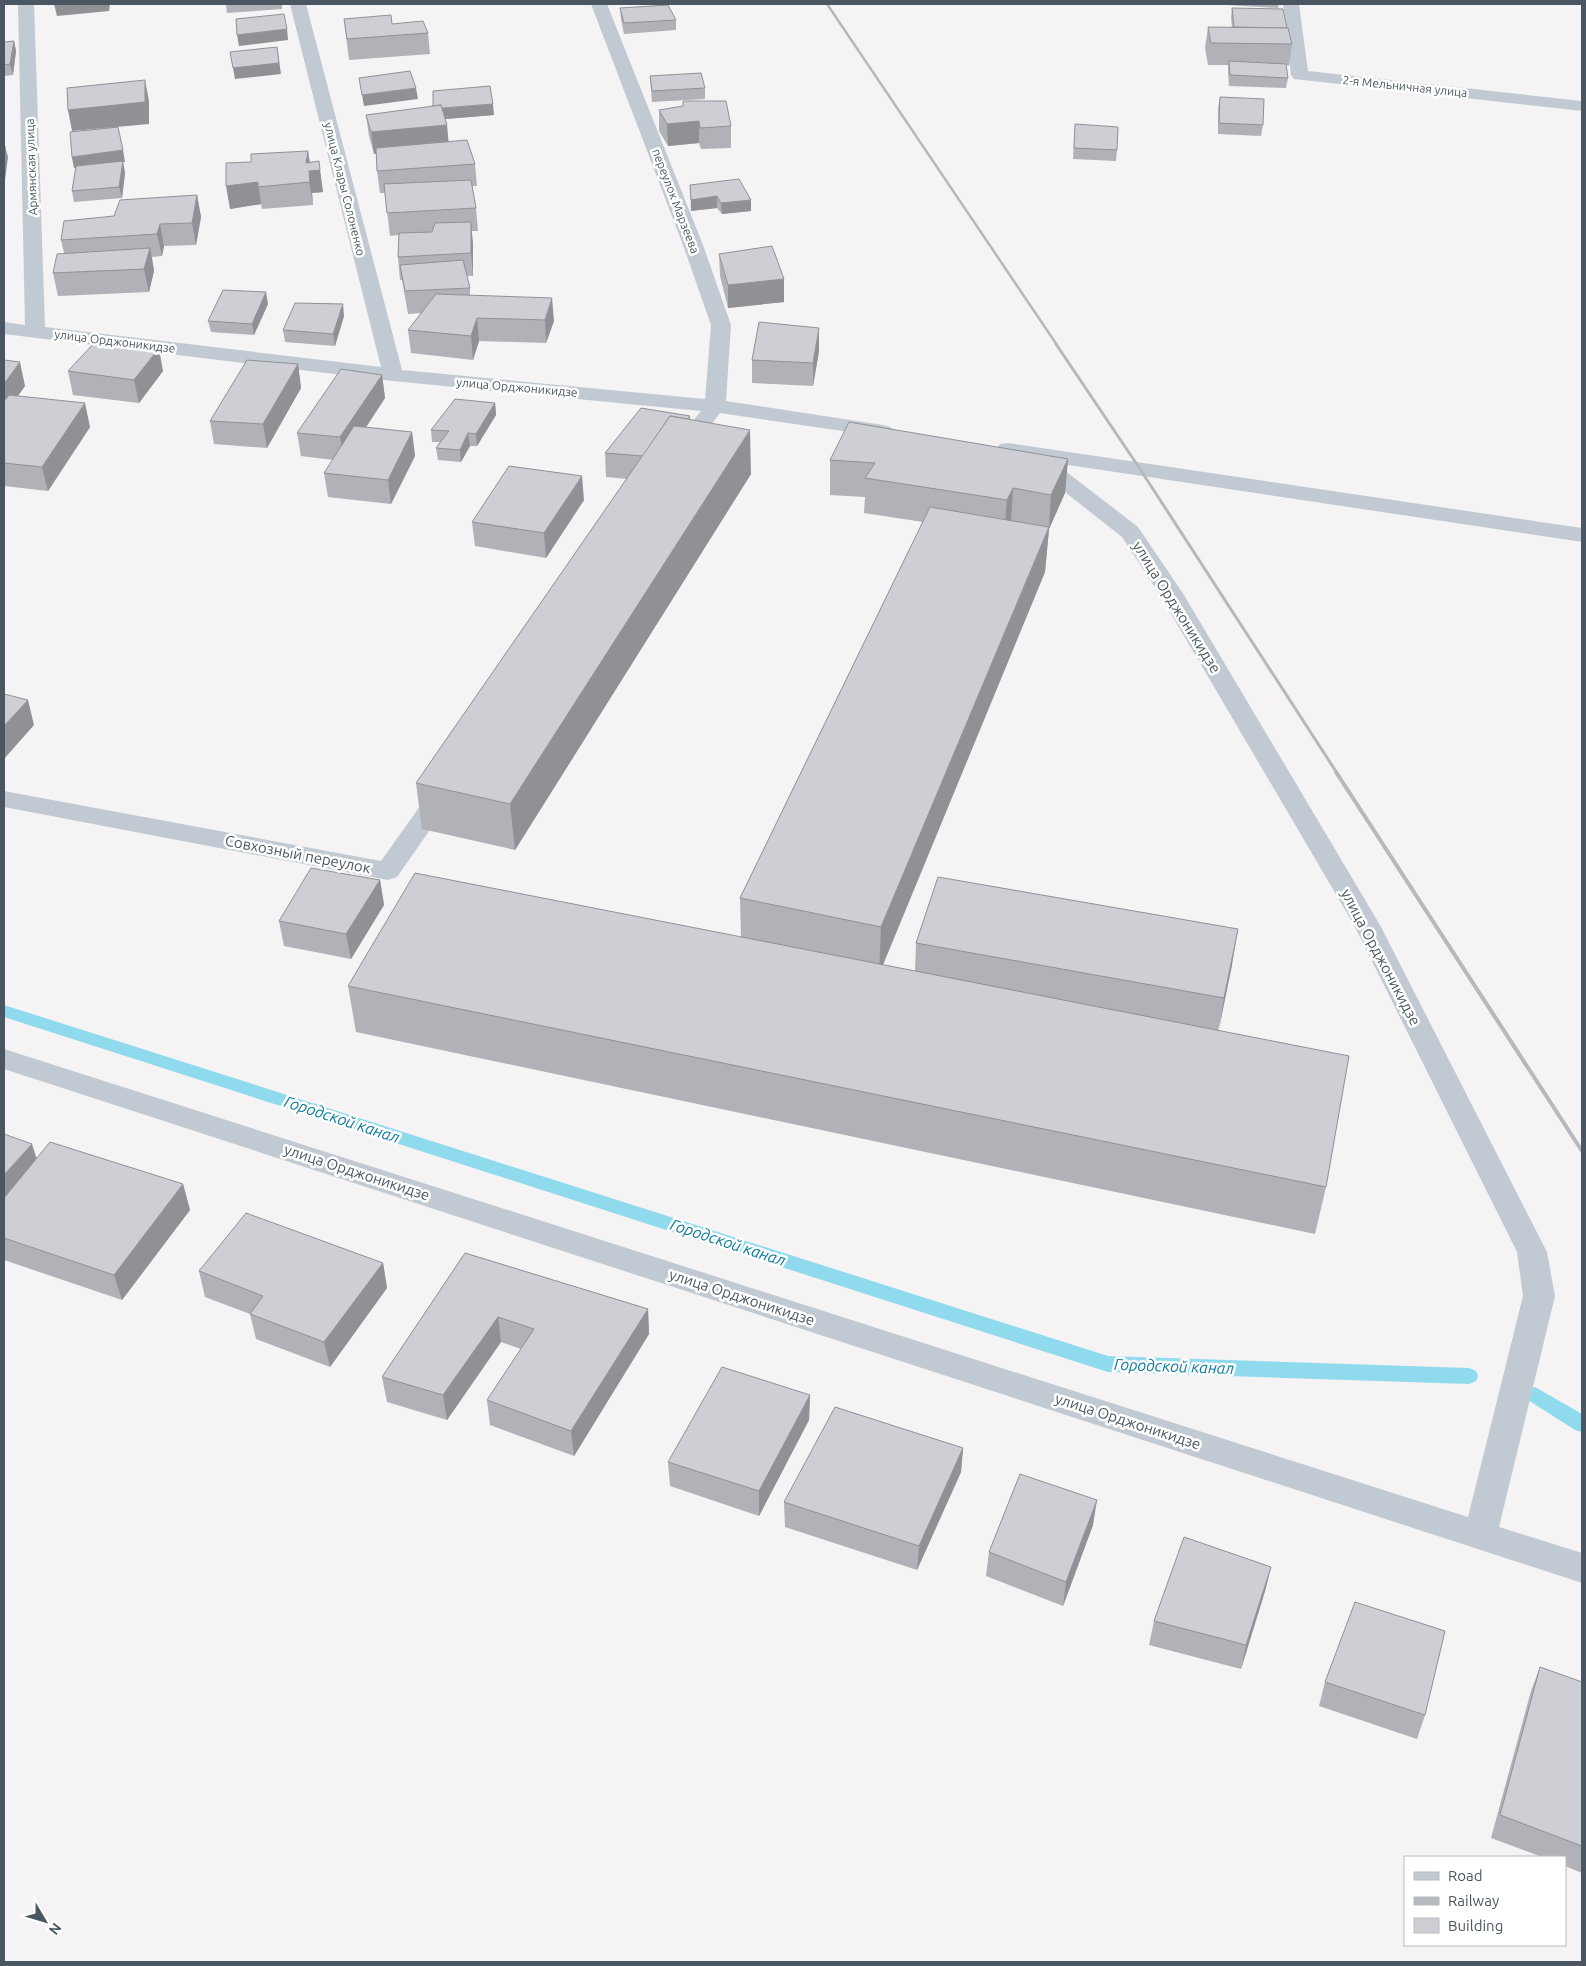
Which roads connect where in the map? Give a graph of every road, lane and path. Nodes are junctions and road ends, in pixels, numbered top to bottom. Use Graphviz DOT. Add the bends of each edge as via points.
graph roads {
  1 [pos="26,4"];
  2 [pos="298,4"];
  3 [pos="599,4"];
  4 [pos="1291,4"];
  5 [pos="1582,106"];
  6 [pos="4,328"];
  7 [pos="35,331"];
  8 [pos="393,375"];
  9 [pos="714,406"];
  10 [pos="904,434"];
  11 [pos="691,440"];
  12 [pos="991,447"];
  13 [pos="1029,453"];
  14 [pos="1582,535"];
  15 [pos="454,776"];
  16 [pos="4,799"];
  17 [pos="4,1058"];
  18 [pos="1480,1535"];
  19 [pos="1582,1568"];
  1 -- 7 [label="street, Армянская улица"];
  2 -- 8 [label="street, улица Клары Солоненко"];
  3 -- 9 [label="street, переулок Марзеева" via="694,245 721,325"];
  4 -- 5 [label="street, 2-я Мельничная улица" via="1300,75"];
  6 -- 7 [label="street, улица Орджоникидзе"];
  7 -- 8 [label="street, улица Орджоникидзе"];
  8 -- 9 [label="street, улица Орджоникидзе"];
  9 -- 10 [label="street, улица Орджоникидзе"];
  9 -- 11 [label="street"];
  12 -- 13 [label="street, улица Орджоникидзе"];
  13 -- 14 [label="street, улица Орджоникидзе"];
  13 -- 18 [label="street, улица Орджоникидзе" via="1130,532 1172,595 1367,925 1532,1252 1538,1296"];
  15 -- 16 [label="street, Совхозный переулок" via="388,871"];
  17 -- 18 [label="street, улица Орджоникидзе"];
  18 -- 19 [label="street, улица Орджоникидзе"];
}
